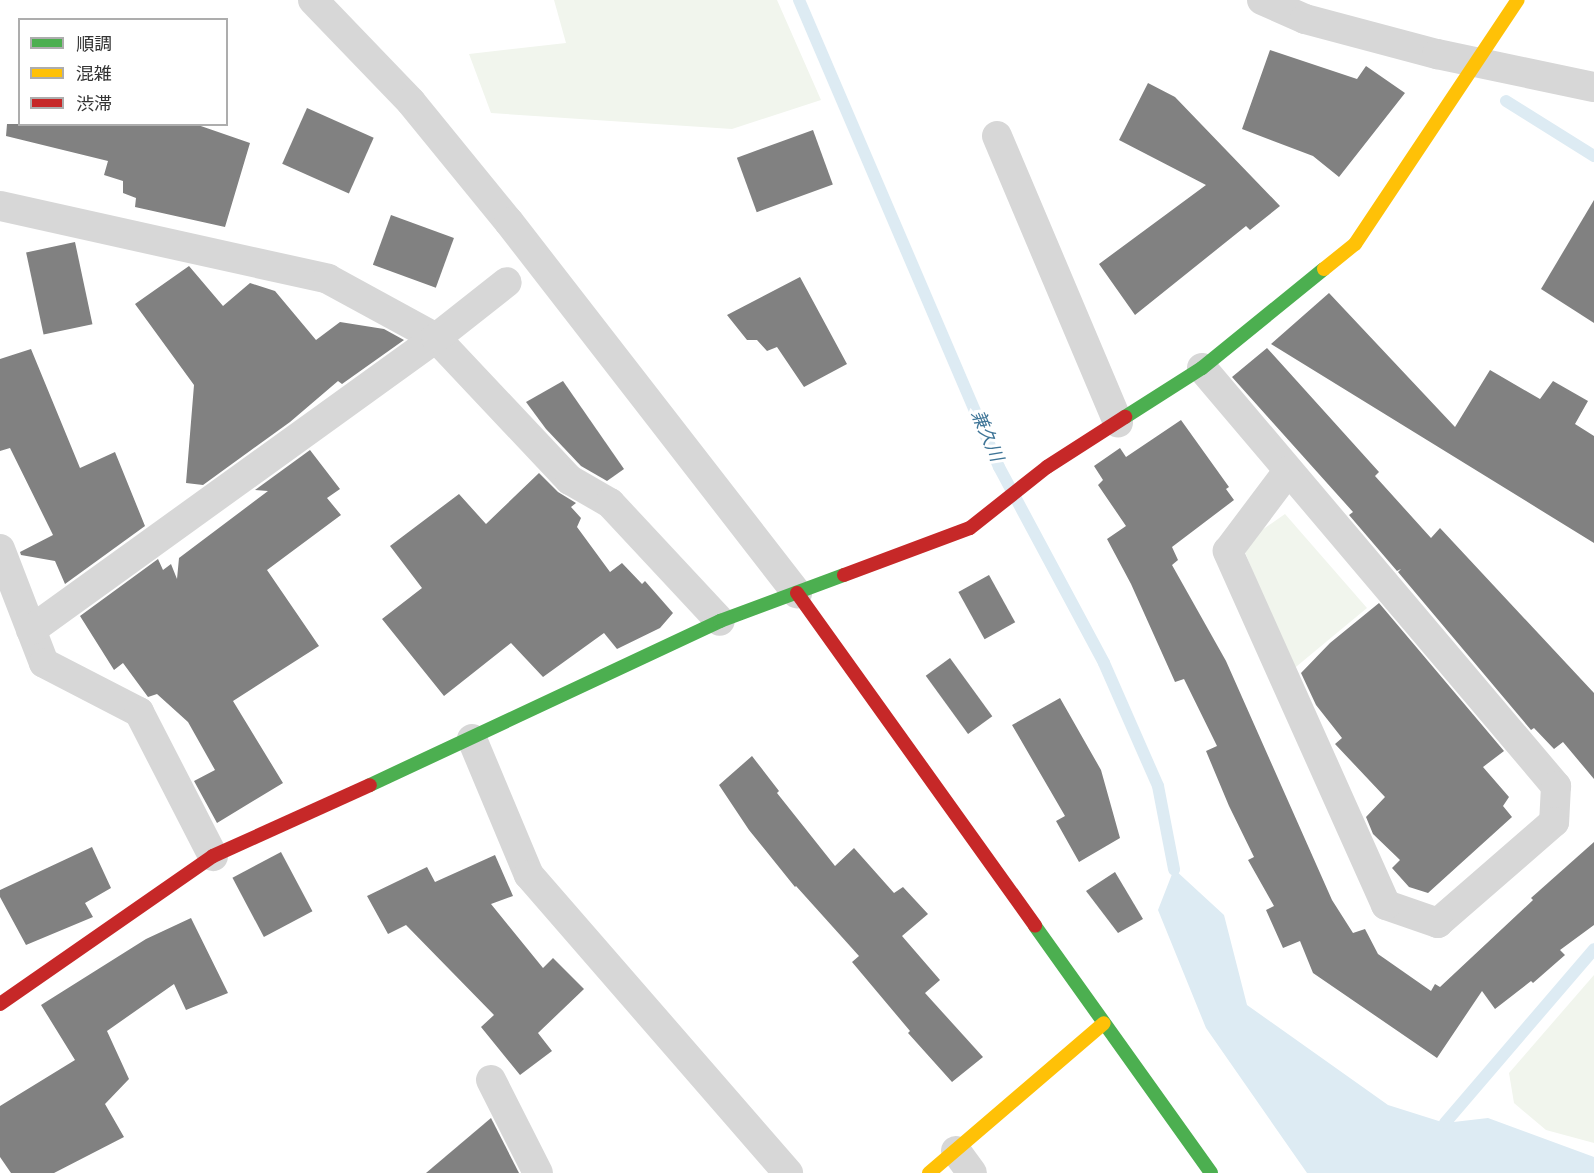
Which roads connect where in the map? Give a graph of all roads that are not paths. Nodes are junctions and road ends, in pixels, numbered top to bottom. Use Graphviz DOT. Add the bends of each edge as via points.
graph roads {
  1 [pos="313,0"];
  2 [pos="1262,0"];
  3 [pos="1518,0"];
  4 [pos="1474,64"];
  5 [pos="1594,87"];
  6 [pos="997,136"];
  7 [pos="0,206"];
  8 [pos="507,282"];
  9 [pos="436,338"];
  10 [pos="1202,368"];
  11 [pos="1118,422"];
  12 [pos="1288,471"];
  13 [pos="0,549"];
  14 [pos="797,593"];
  15 [pos="720,621"];
  16 [pos="31,630"];
  17 [pos="472,739"];
  18 [pos="213,856"];
  19 [pos="0,1004"];
  20 [pos="1104,1023"];
  21 [pos="491,1080"];
  22 [pos="964,1162"];
  23 [pos="538,1173"];
  24 [pos="788,1173"];
  25 [pos="929,1173"];
  26 [pos="1211,1173"];
  1 -- 14 [label="street" via="411,102"];
  2 -- 4 [label="street" via="1305,19"];
  3 -- 4 [label="street"];
  4 -- 5 [label="street"];
  4 -- 10 [label="street" via="1355,244"];
  6 -- 11 [label="street"];
  7 -- 9 [label="street" via="328,279"];
  8 -- 9 [label="street"];
  9 -- 15 [label="street" via="570,480 610,503"];
  9 -- 16 [label="street"];
  10 -- 11 [label="street"];
  10 -- 12 [label="street"];
  11 -- 14 [label="street" via="1047,468 970,528"];
  12 -- 12 [label="street" via="1556,786 1554,822 1438,923 1386,904 1228,551"];
  13 -- 16 [label="street"];
  14 -- 15 [label="street"];
  14 -- 20 [label="street"];
  15 -- 17 [label="street"];
  16 -- 18 [label="street" via="44,663 139,712"];
  17 -- 18 [label="street"];
  17 -- 24 [label="street" via="529,875"];
  18 -- 19 [label="street"];
  20 -- 22 [label="street"];
  20 -- 26 [label="street"];
  21 -- 23 [label="street"];
  22 -- 25 [label="street"];
}
